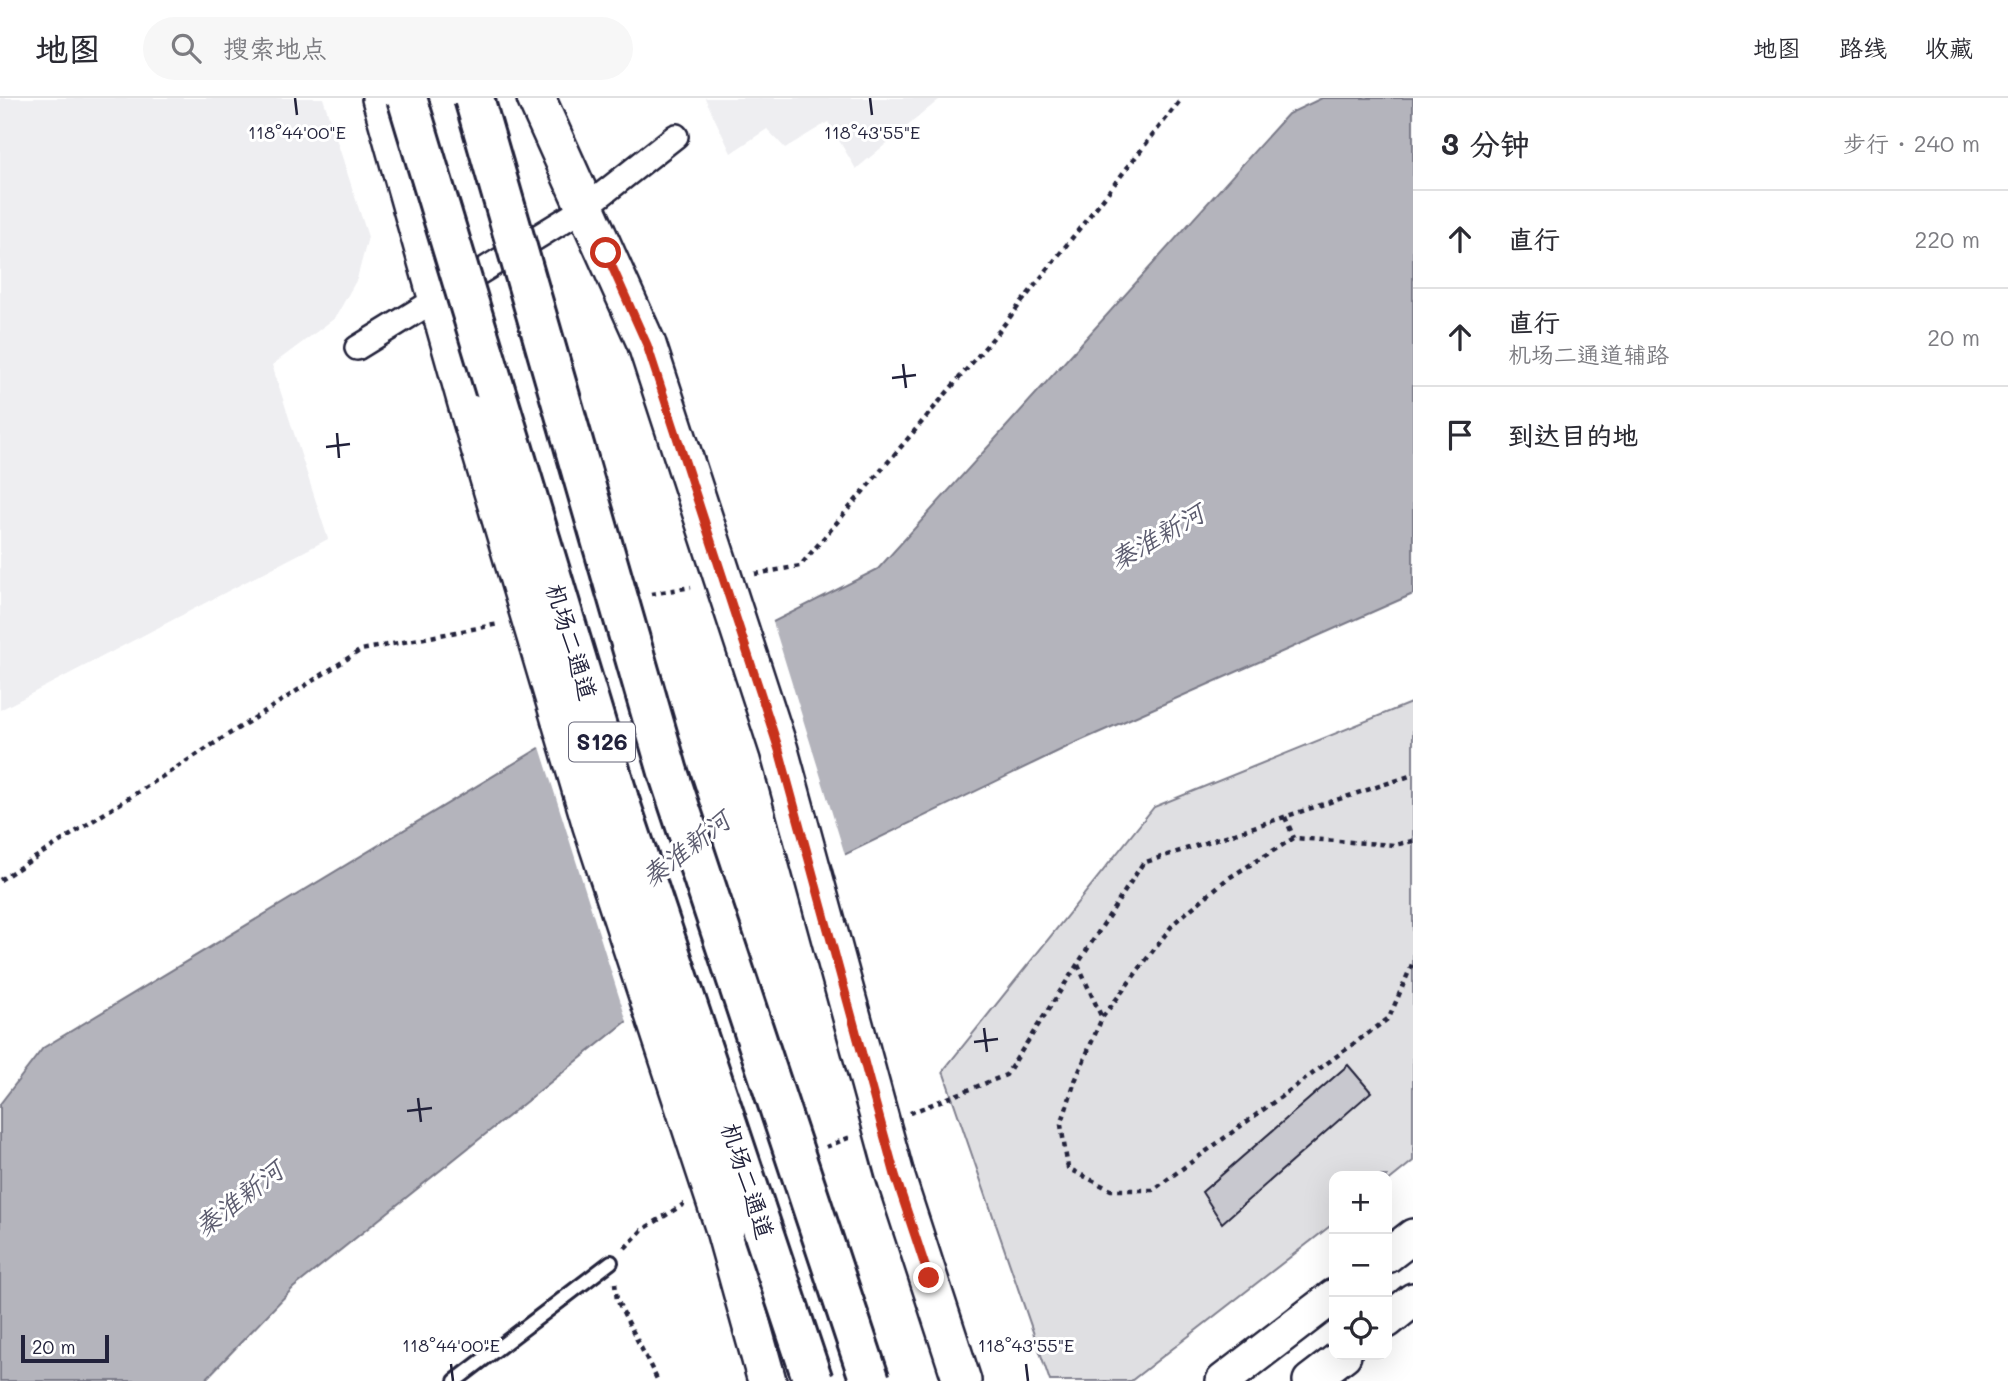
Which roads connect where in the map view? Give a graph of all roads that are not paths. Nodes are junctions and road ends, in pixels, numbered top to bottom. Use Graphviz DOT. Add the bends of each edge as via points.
graph roads {
  1 [pos="381,98"];
  2 [pos="407,98"];
  3 [pos="474,98"];
  4 [pos="536,98"];
  5 [pos="676,136"];
  6 [pos="586,207"];
  7 [pos="437,298"];
  8 [pos="357,348"];
  9 [pos="1413,1236"];
  10 [pos="1392,1252"];
  11 [pos="611,1262"];
  12 [pos="1333,1297"];
  13 [pos="1413,1300"];
  14 [pos="1392,1317"];
  15 [pos="1337,1360"];
  16 [pos="455,1381"];
  17 [pos="767,1381"];
  18 [pos="813,1381"];
  19 [pos="870,1381"];
  20 [pos="962,1381"];
  21 [pos="1223,1381"];
  22 [pos="1310,1381"];
  1 -- 7 [label="main road"];
  2 -- 18 [label="highway, 机场二通道 / S126, bridge" via="619,800"];
  3 -- 19 [label="highway, S126, bridge" via="668,772"];
  4 -- 6 [label="main road"];
  5 -- 6 [label="street"];
  6 -- 7 [label="street"];
  6 -- 20 [label="main road, bridge" via="647,345 779,750 895,1175"];
  7 -- 8 [label="street"];
  7 -- 17 [label="main road, bridge" via="592,827 725,1230"];
  9 -- 10 [label="street"];
  11 -- 16 [label="lane"];
  12 -- 21 [label="street"];
  13 -- 14 [label="street"];
  15 -- 22 [label="street"];
}
